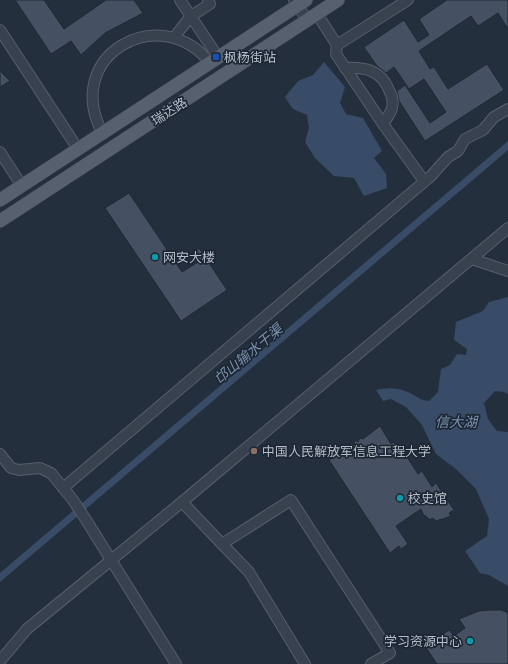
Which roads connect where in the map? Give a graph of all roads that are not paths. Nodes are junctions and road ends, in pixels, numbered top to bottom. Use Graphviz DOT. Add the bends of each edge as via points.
graph roads {
  1 [pos="180,0"];
  2 [pos="208,0"];
  3 [pos="338,0"];
  4 [pos="408,0"];
  5 [pos="301,1"];
  6 [pos="191,16"];
  7 [pos="313,16"];
  8 [pos="0,30"];
  9 [pos="176,36"];
  10 [pos="337,46"];
  11 [pos="213,61"];
  12 [pos="345,68"];
  13 [pos="508,109"];
  14 [pos="383,124"];
  15 [pos="102,133"];
  16 [pos="78,148"];
  17 [pos="0,152"];
  18 [pos="424,181"];
  19 [pos="22,186"];
  20 [pos="1,197"];
  21 [pos="0,221"];
  22 [pos="508,228"];
  23 [pos="472,259"];
  24 [pos="508,271"];
  25 [pos="0,454"];
  26 [pos="63,488"];
  27 [pos="182,502"];
  28 [pos="222,544"];
  29 [pos="111,560"];
  30 [pos="0,661"];
  31 [pos="176,664"];
  32 [pos="304,664"];
  33 [pos="371,664"];
  1 -- 6 [label="street"];
  2 -- 6 [label="street" via="210,4"];
  3 -- 7 [label="main road, 瑞达路"];
  4 -- 10 [label="street"];
  5 -- 7 [label="street"];
  5 -- 11 [label="main road, 瑞达路"];
  6 -- 9 [label="street"];
  6 -- 11 [label="street"];
  7 -- 10 [label="street"];
  7 -- 21 [label="main road, 瑞达路"];
  8 -- 16 [label="street"];
  9 -- 11 [label="street"];
  9 -- 15 [label="street" via="151,33 133,37 117,46 103,60 95,77 92,96 94,116"];
  10 -- 12 [label="street" via="336,54"];
  11 -- 15 [label="main road, 瑞达路"];
  12 -- 14 [label="street"];
  12 -- 14 [label="street" via="371,70 387,85 393,101 392,109"];
  13 -- 18 [label="street" via="494,117 483,130 465,139 458,151 448,157"];
  14 -- 18 [label="street"];
  15 -- 16 [label="main road, 瑞达路"];
  16 -- 19 [label="main road, 瑞达路"];
  17 -- 19 [label="street"];
  18 -- 26 [label="street"];
  19 -- 20 [label="main road, 瑞达路"];
  22 -- 23 [label="street"];
  23 -- 24 [label="street"];
  23 -- 27 [label="street"];
  25 -- 26 [label="street" via="11,468 40,468 51,473"];
  26 -- 29 [label="street"];
  27 -- 28 [label="street"];
  27 -- 29 [label="street"];
  28 -- 32 [label="street" via="249,572"];
  28 -- 33 [label="street" via="291,500 390,653"];
  29 -- 30 [label="street" via="27,629"];
  29 -- 31 [label="street"];
}
